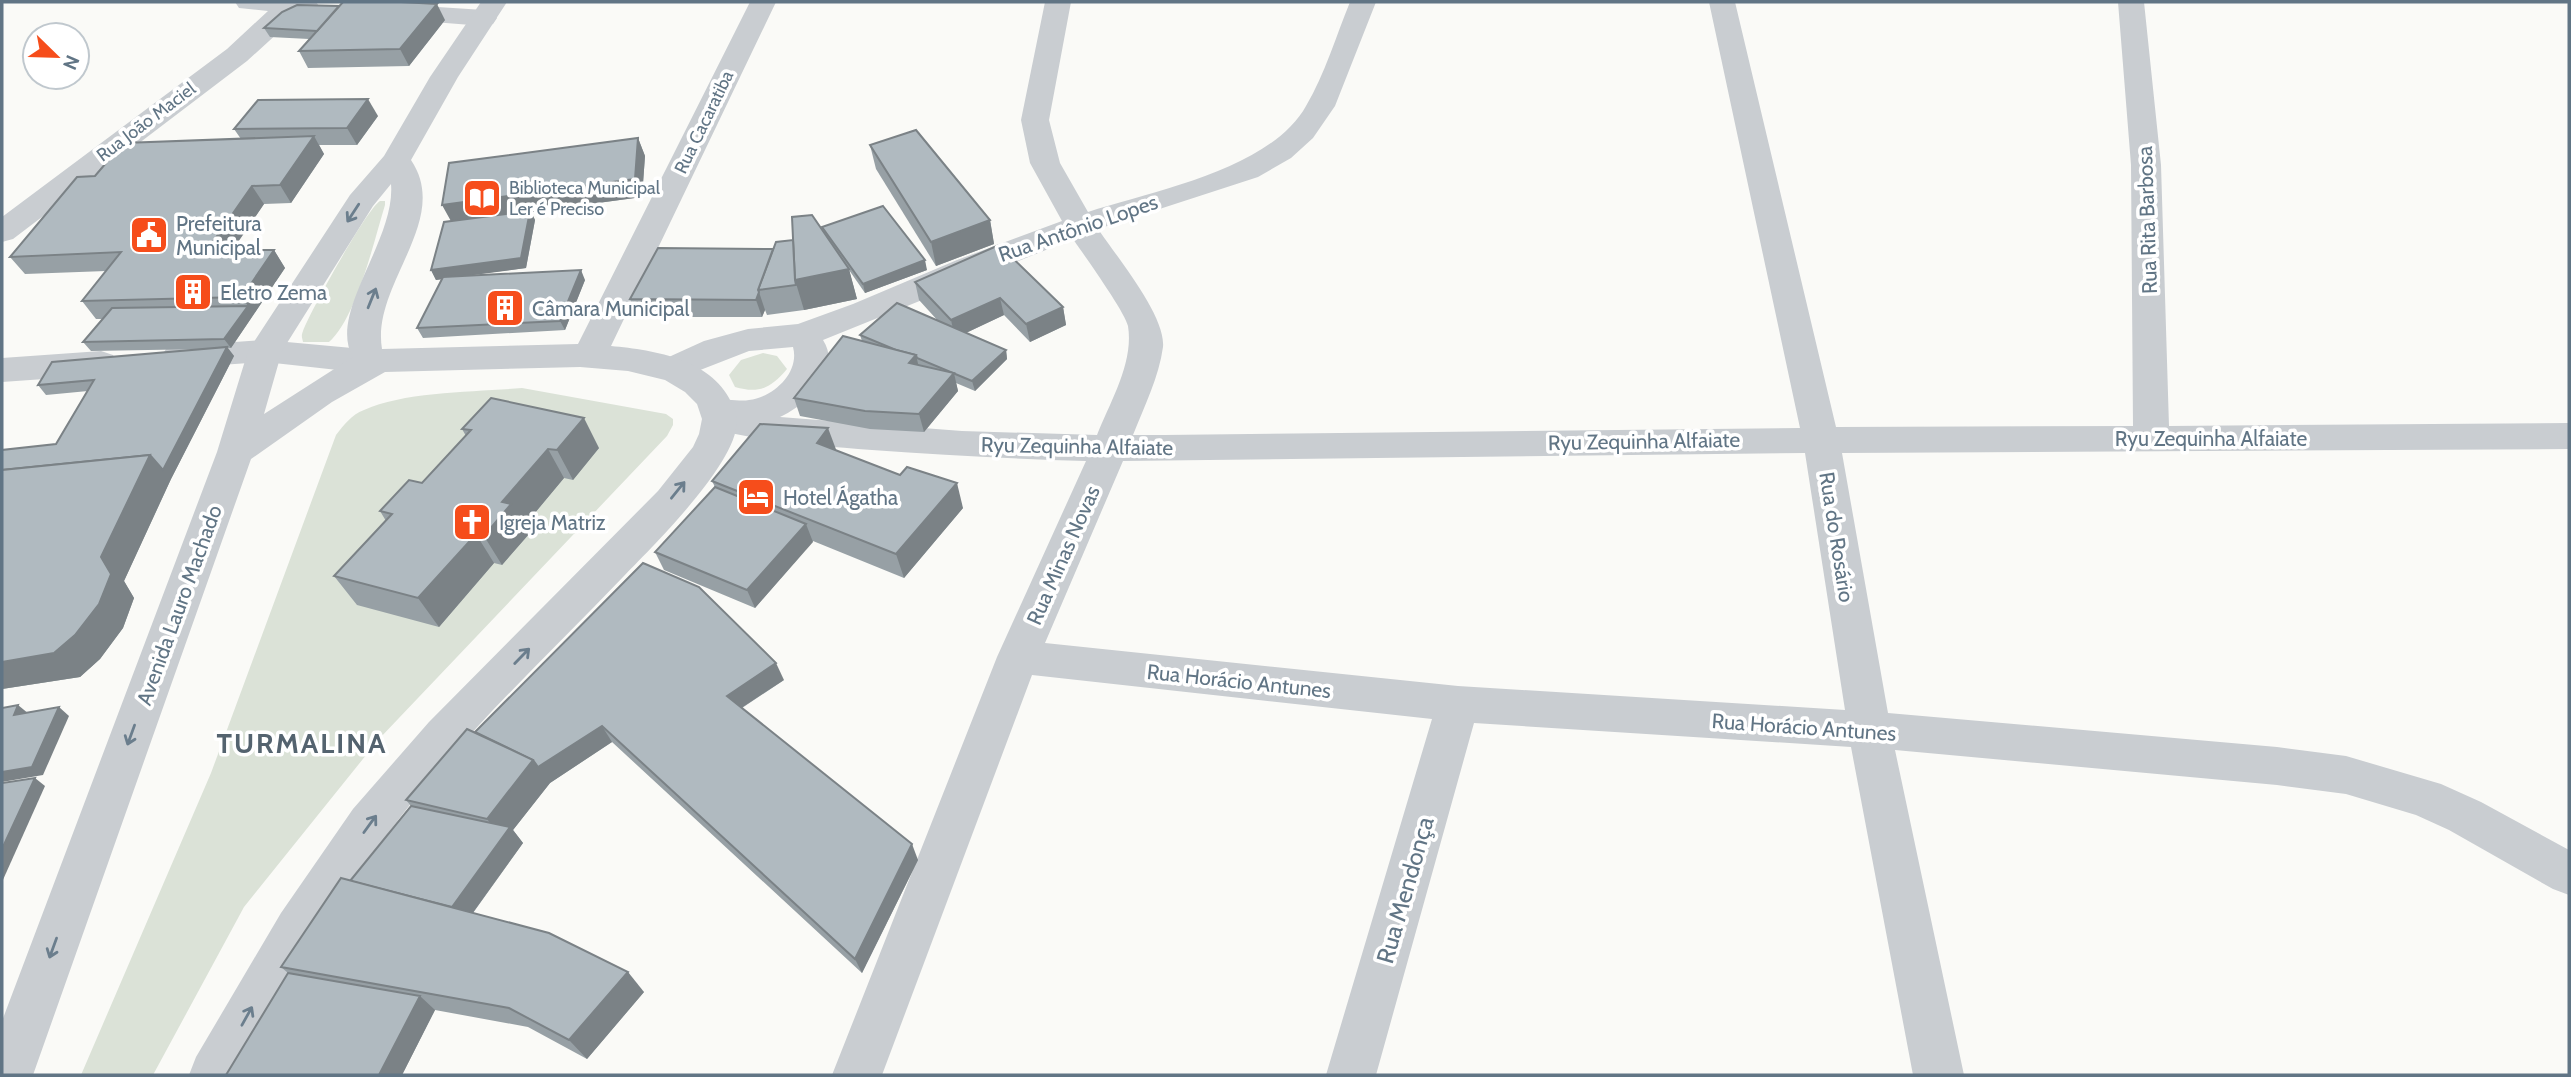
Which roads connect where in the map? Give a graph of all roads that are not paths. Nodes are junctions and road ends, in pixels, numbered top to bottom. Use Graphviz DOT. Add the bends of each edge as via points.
graph roads {
  1 [pos="248,2"];
  2 [pos="763,2"];
  3 [pos="1058,2"];
  4 [pos="1363,2"];
  5 [pos="1722,2"];
  6 [pos="2131,2"];
  7 [pos="286,6"];
  8 [pos="326,8"];
  9 [pos="489,10"];
  10 [pos="365,11"];
  11 [pos="396,160"];
  12 [pos="1080,226"];
  13 [pos="2,232"];
  14 [pos="802,335"];
  15 [pos="265,351"];
  16 [pos="590,355"];
  17 [pos="374,362"];
  18 [pos="672,369"];
  19 [pos="2,370"];
  20 [pos="718,414"];
  21 [pos="2569,436"];
  22 [pos="1821,439"];
  23 [pos="2151,439"];
  24 [pos="1110,449"];
  25 [pos="235,452"];
  26 [pos="1018,657"];
  27 [pos="1458,704"];
  28 [pos="1869,730"];
  29 [pos="2569,874"];
  30 [pos="7,1075"];
  31 [pos="214,1075"];
  32 [pos="857,1075"];
  33 [pos="1351,1075"];
  34 [pos="1938,1075"];
  1 -- 7 [label="street"];
  2 -- 16 [label="street, Rua Cacaratiba"];
  3 -- 12 [label="street, Rua Minas Novas" via="1035,120 1045,163"];
  4 -- 12 [label="street, Rua Antônio Lopes" via="1321,106 1281,152 1247,171"];
  5 -- 22 [label="street, Rua do Rosário"];
  6 -- 23 [label="street, Rua Rita Barbosa" via="2144,149"];
  7 -- 8 [label="street"];
  7 -- 13 [label="street, Rua João Maciel" via="237,55"];
  9 -- 10 [label="street"];
  9 -- 11 [label="street, Avenida Lauro Machado"];
  11 -- 15 [label="street, Avenida Lauro Machado, one-way" via="361,201"];
  17 -- 11 [label="street, one-way" via="365,348 365,317 407,206 406,178"];
  12 -- 14 [label="street, Rua Antônio Lopes"];
  12 -- 24 [label="street, Rua Minas Novas" via="1144,323 1146,346 1138,377"];
  14 -- 18 [label="street, Rua Antônio Lopes" via="748,340"];
  14 -- 20 [label="street" via="811,349 810,367 790,394 754,412"];
  15 -- 17 [label="street"];
  15 -- 19 [label="street"];
  15 -- 25 [label="street, Avenida Lauro Machado"];
  16 -- 17 [label="street"];
  16 -- 18 [label="street"];
  17 -- 25 [label="street" via="322,391"];
  18 -- 20 [label="street" via="694,379"];
  20 -- 24 [label="street, Ryu Zequinha Alfaiate" via="752,426 786,430"];
  31 -- 20 [label="street, one-way" via="287,945 394,792 651,524 704,460 719,429"];
  21 -- 23 [label="street, Ryu Zequinha Alfaiate"];
  22 -- 23 [label="street, Ryu Zequinha Alfaiate"];
  22 -- 24 [label="street, Ryu Zequinha Alfaiate"];
  22 -- 28 [label="street, Rua do Rosário"];
  24 -- 26 [label="street, Rua Minas Novas"];
  25 -- 30 [label="street, Avenida Lauro Machado, one-way"];
  26 -- 27 [label="street, Rua Horácio Antunes"];
  26 -- 32 [label="street, Rua Minas Novas"];
  27 -- 28 [label="street, Rua Horácio Antunes"];
  27 -- 33 [label="street, Rua Mendonça"];
  28 -- 29 [label="street, Rua Horácio Antunes" via="2346,775 2425,798"];
  28 -- 34 [label="street, Rua do Rosário"];
}
